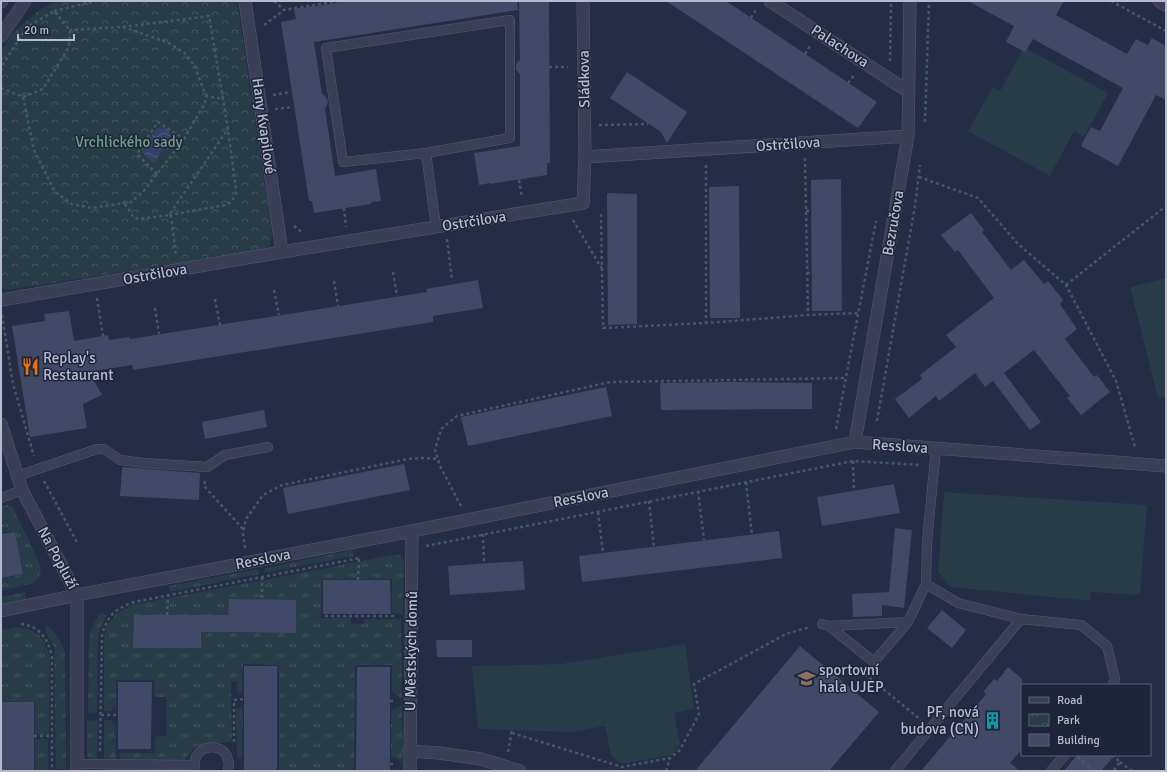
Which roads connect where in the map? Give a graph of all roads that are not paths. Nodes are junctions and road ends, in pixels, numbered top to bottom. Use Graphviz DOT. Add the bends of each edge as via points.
graph roads {
  1 [pos="25,1"];
  2 [pos="246,1"];
  3 [pos="583,1"];
  4 [pos="770,1"];
  5 [pos="910,1"];
  6 [pos="1159,1"];
  7 [pos="1166,5"];
  8 [pos="1,36"];
  9 [pos="909,92"];
  10 [pos="908,136"];
  11 [pos="426,153"];
  12 [pos="585,157"];
  13 [pos="436,227"];
  14 [pos="282,252"];
  15 [pos="1,300"];
  16 [pos="1,424"];
  17 [pos="855,442"];
  18 [pos="268,447"];
  19 [pos="936,448"];
  20 [pos="1166,466"];
  21 [pos="17,476"];
  22 [pos="22,490"];
  23 [pos="1,498"];
  24 [pos="412,531"];
  25 [pos="926,584"];
  26 [pos="77,595"];
  27 [pos="1,611"];
  28 [pos="1021,619"];
  29 [pos="908,622"];
  30 [pos="1113,684"];
  31 [pos="410,751"];
  32 [pos="1064,756"];
  33 [pos="77,768"];
  34 [pos="195,768"];
  35 [pos="228,771"];
  36 [pos="410,771"];
  37 [pos="520,771"];
  38 [pos="895,771"];
  39 [pos="1051,771"];
  1 -- 8 [label="street"];
  2 -- 14 [label="street, Hany Kvapilové"];
  3 -- 12 [label="street, Sládkova"];
  4 -- 9 [label="street, Palachova"];
  5 -- 9 [label="street, Bezručova"];
  6 -- 7 [label="street"];
  9 -- 10 [label="street, Bezručova"];
  10 -- 12 [label="street, Ostrčilova"];
  10 -- 17 [label="street, Bezručova"];
  11 -- 11 [label="lane" via="510,138 510,20 326,48 343,162"];
  11 -- 13 [label="lane"];
  12 -- 13 [label="street, Ostrčilova" via="583,203"];
  13 -- 14 [label="street, Ostrčilova"];
  14 -- 15 [label="street, Ostrčilova"];
  16 -- 21 [label="street, Na Popluží"];
  17 -- 19 [label="street, Resslova"];
  17 -- 24 [label="street, Resslova"];
  18 -- 21 [label="lane" via="226,455 207,467 120,460 104,449 97,449"];
  19 -- 20 [label="street, Resslova"];
  19 -- 25 [label="lane" via="927,542"];
  21 -- 22 [label="street, Na Popluží"];
  22 -- 23 [label="lane"];
  22 -- 26 [label="street, Na Popluží"];
  24 -- 26 [label="street, Resslova"];
  24 -- 31 [label="street, U Městských domů"];
  25 -- 28 [label="lane" via="958,603"];
  25 -- 29 [label="lane"];
  26 -- 27 [label="street, Resslova"];
  26 -- 33 [label="street, Na Popluží"];
  28 -- 30 [label="lane" via="1081,626 1107,646 1115,678"];
  28 -- 38 [label="lane"];
  29 -- 29 [label="lane" via="874,662 826,625"];
  31 -- 36 [label="street, U Městských domů"];
  31 -- 37 [label="street" via="481,759"];
  32 -- 39 [label="lane"];
  33 -- 34 [label="lane" via="100,765"];
  34 -- 35 [label="lane" via="195,760 201,750 212,747 226,754"];
}
